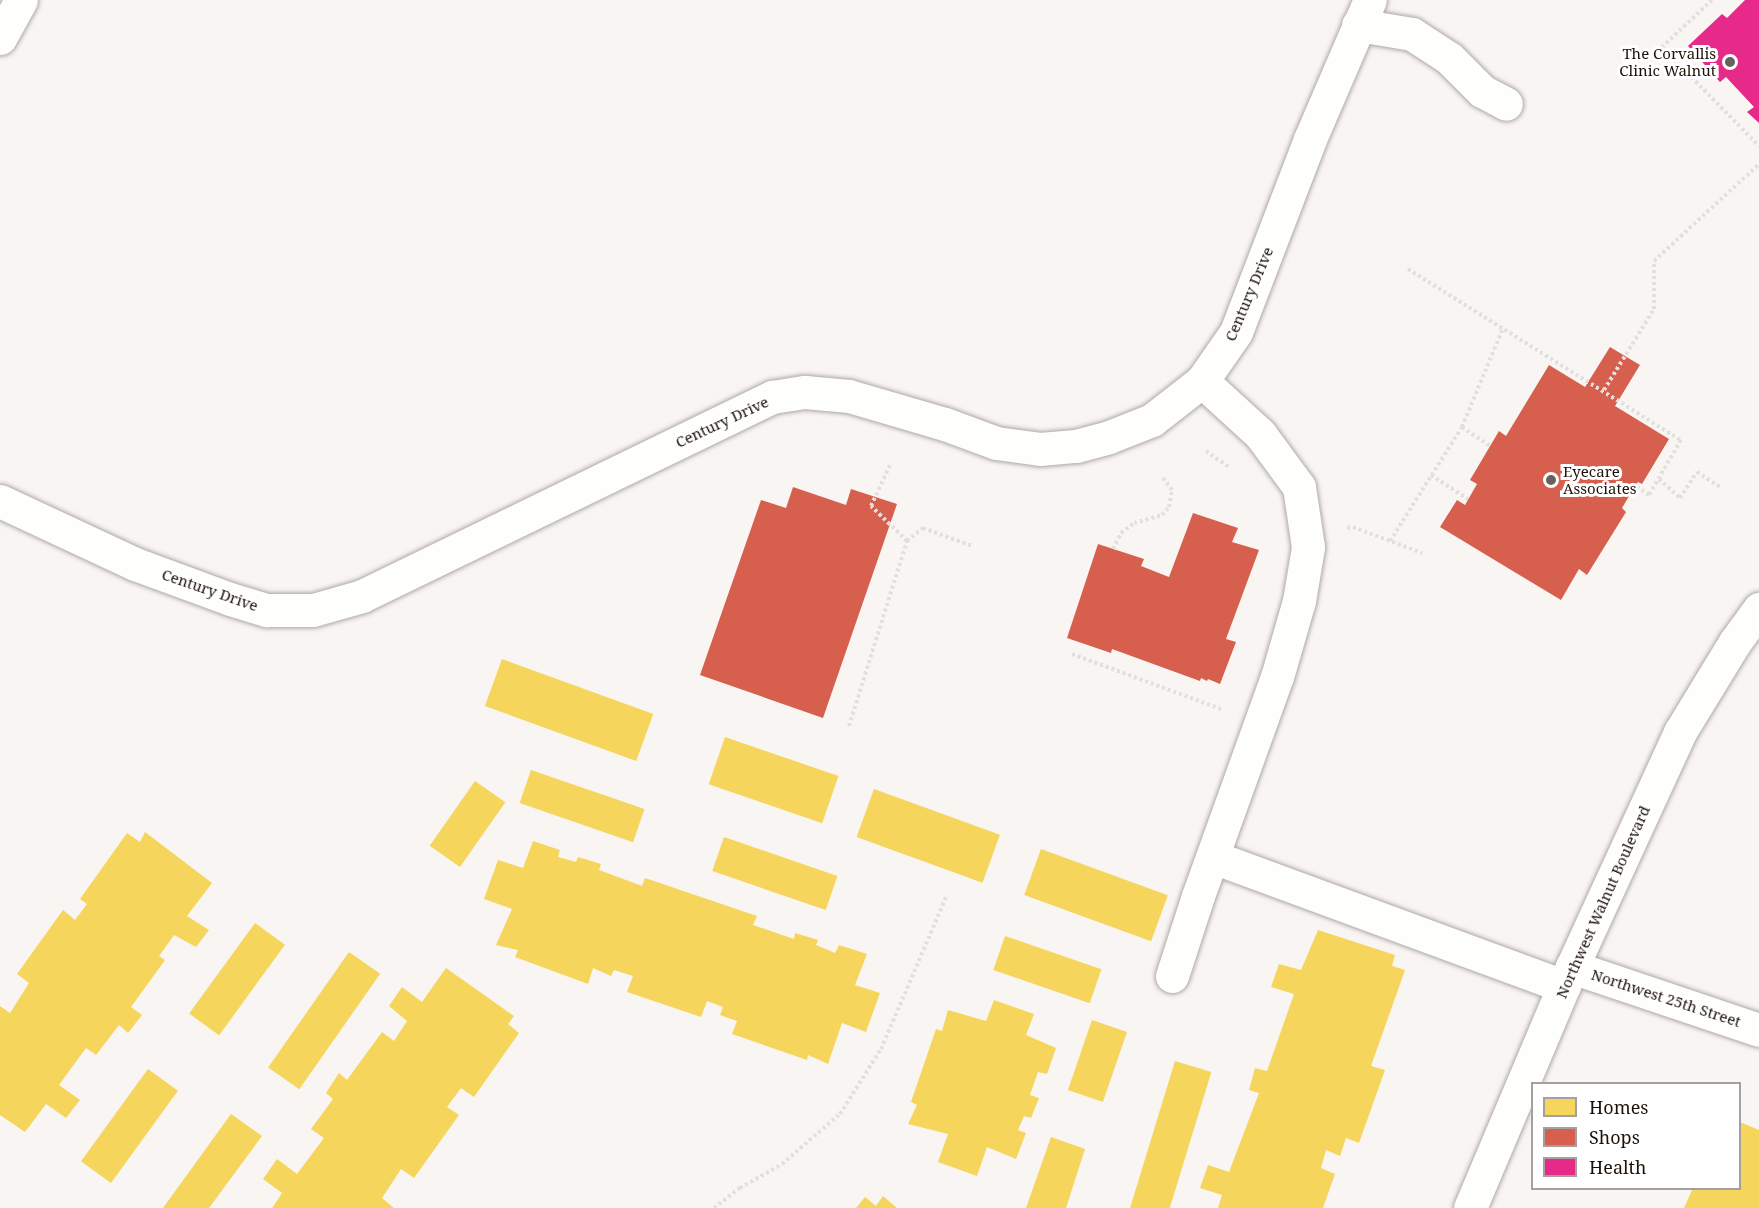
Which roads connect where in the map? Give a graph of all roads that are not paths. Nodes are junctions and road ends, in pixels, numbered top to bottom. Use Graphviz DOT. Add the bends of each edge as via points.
graph roads {
  1 [pos="21,0"];
  2 [pos="1364,12"];
  3 [pos="0,38"];
  4 [pos="1506,104"];
  5 [pos="1202,381"];
  6 [pos="0,501"];
  7 [pos="1759,609"];
  8 [pos="1213,857"];
  9 [pos="1172,976"];
  10 [pos="1568,977"];
  11 [pos="1759,1030"];
  12 [pos="1470,1208"];
  1 -- 3 [label="street"];
  2 -- 4 [label="street" via="1412,34 1449,58 1482,91"];
  2 -- 5 [label="street, Century Drive" via="1236,332"];
  5 -- 6 [label="street, Century Drive" via="1152,420 1109,438 1040,449 996,443 849,396 806,392 772,397 362,596 313,610 267,610 221,596 135,564"];
  5 -- 8 [label="street" via="1260,434 1299,488 1308,548 1299,601 1277,677"];
  7 -- 10 [label="street, Northwest Walnut Boulevard" via="1680,732"];
  8 -- 9 [label="street"];
  8 -- 10 [label="street, Northwest 25th Street"];
  10 -- 11 [label="street, Northwest 25th Street"];
  10 -- 12 [label="street, Northwest Walnut Boulevard"];
}
